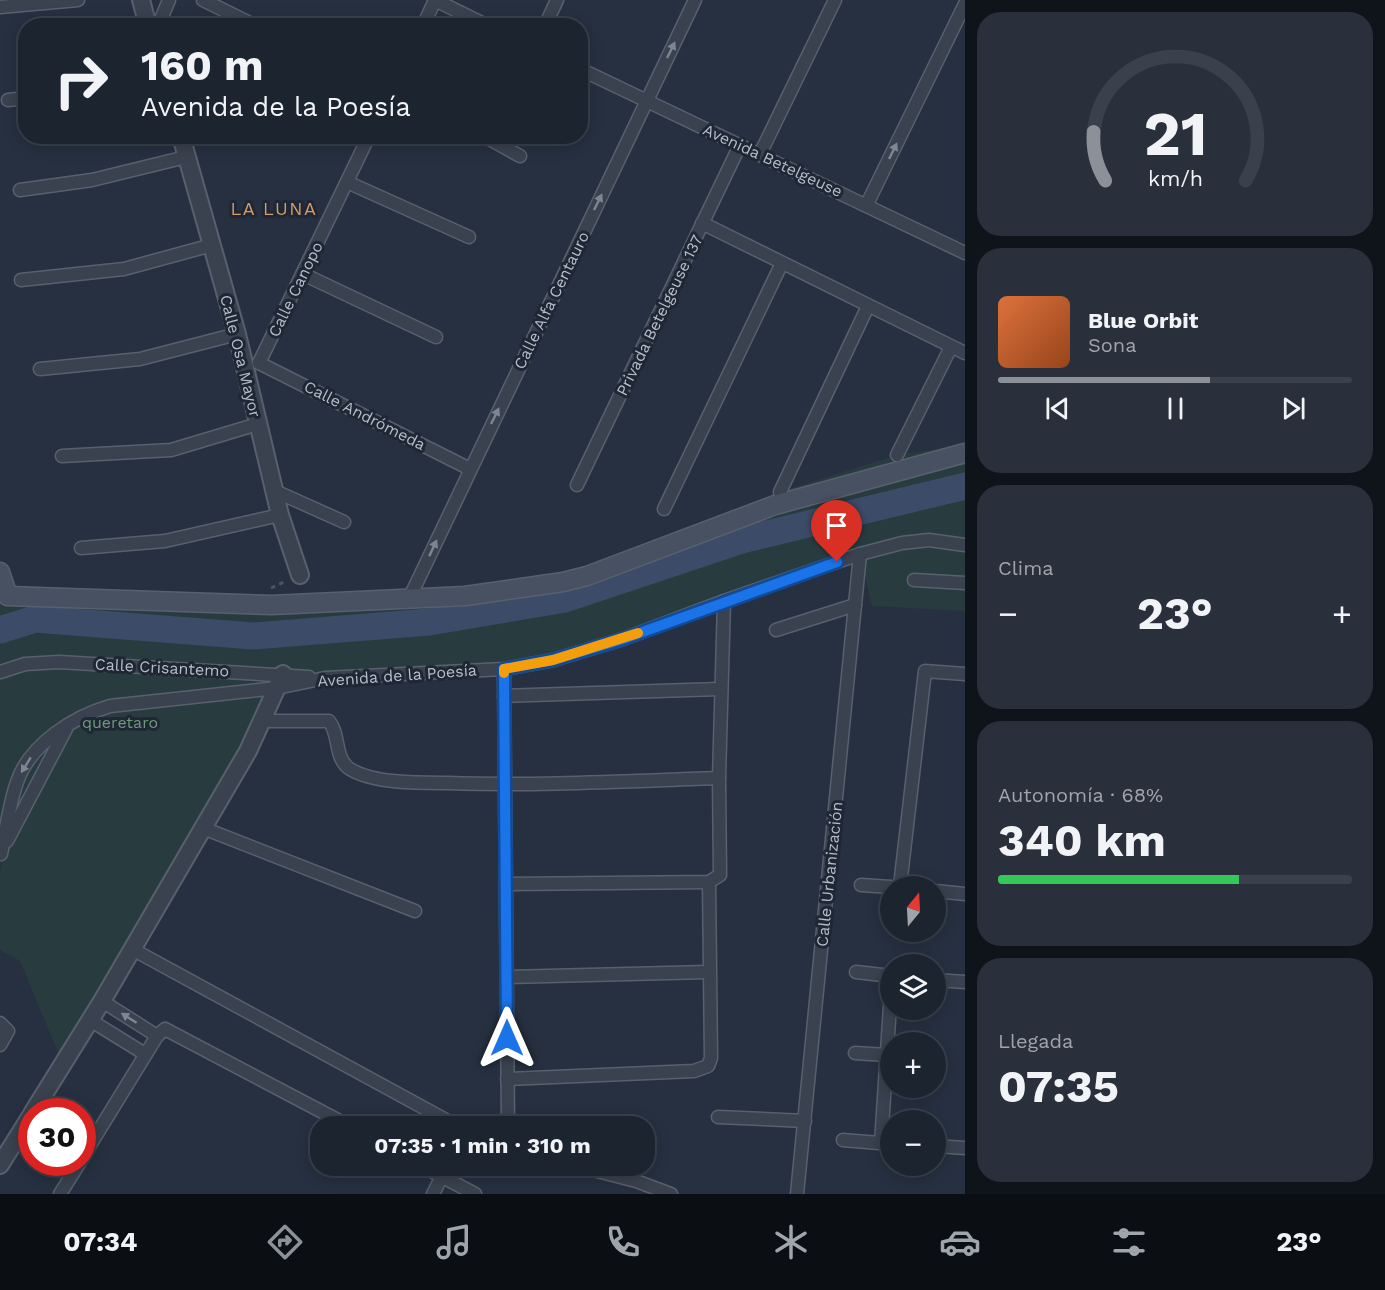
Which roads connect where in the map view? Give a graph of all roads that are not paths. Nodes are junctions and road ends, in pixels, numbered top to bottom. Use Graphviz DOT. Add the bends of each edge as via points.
graph roads {
  1 [pos="78,0"];
  2 [pos="141,0"];
  3 [pos="169,0"];
  4 [pos="203,0"];
  5 [pos="435,0"];
  6 [pos="557,0"];
  7 [pos="695,0"];
  8 [pos="835,0"];
  9 [pos="965,4"];
  10 [pos="0,7"];
  11 [pos="146,18"];
  12 [pos="161,18"];
  13 [pos="240,18"];
  14 [pos="427,18"];
  15 [pos="472,18"];
  16 [pos="549,18"];
  17 [pos="588,73"];
  18 [pos="18,99"];
  19 [pos="8,100"];
  20 [pos="647,100"];
  21 [pos="183,144"];
  22 [pos="365,144"];
  23 [pos="498,144"];
  24 [pos="740,145"];
  25 [pos="760,154"];
  26 [pos="520,156"];
  27 [pos="186,157"];
  28 [pos="347,182"];
  29 [pos="20,190"];
  30 [pos="867,204"];
  31 [pos="702,223"];
  32 [pos="469,237"];
  33 [pos="212,245"];
  34 [pos="965,253"];
  35 [pos="782,263"];
  36 [pos="303,274"];
  37 [pos="21,280"];
  38 [pos="868,306"];
  39 [pos="237,334"];
  40 [pos="436,336"];
  41 [pos="951,347"];
  42 [pos="965,354"];
  43 [pos="252,364"];
  44 [pos="40,369"];
  45 [pos="258,424"];
  46 [pos="965,453"];
  47 [pos="897,455"];
  48 [pos="62,456"];
  49 [pos="470,469"];
  50 [pos="577,485"];
  51 [pos="275,491"];
  52 [pos="780,492"];
  53 [pos="664,509"];
  54 [pos="280,515"];
  55 [pos="344,522"];
  56 [pos="965,545"];
  57 [pos="81,548"];
  58 [pos="860,554"];
  59 [pos="0,572"];
  60 [pos="300,575"];
  61 [pos="914,580"];
  62 [pos="965,583"];
  63 [pos="4,597"];
  64 [pos="408,601"];
  65 [pos="724,601"];
  66 [pos="855,605"];
  67 [pos="776,630"];
  68 [pos="504,669"];
  69 [pos="0,672"];
  70 [pos="965,674"];
  71 [pos="280,681"];
  72 [pos="720,689"];
  73 [pos="504,696"];
  74 [pos="263,722"];
  75 [pos="68,726"];
  76 [pos="719,778"];
  77 [pos="506,785"];
  78 [pos="203,828"];
  79 [pos="0,855"];
  80 [pos="901,876"];
  81 [pos="709,882"];
  82 [pos="506,884"];
  83 [pos="861,885"];
  84 [pos="880,886"];
  85 [pos="946,892"];
  86 [pos="965,894"];
  87 [pos="415,911"];
  88 [pos="132,950"];
  89 [pos="708,972"];
  90 [pos="856,972"];
  91 [pos="880,975"];
  92 [pos="507,977"];
  93 [pos="946,981"];
  94 [pos="965,982"];
  95 [pos="102,1001"];
  96 [pos="90,1020"];
  97 [pos="0,1023"];
  98 [pos="157,1036"];
  99 [pos="0,1045"];
  100 [pos="855,1053"];
  101 [pos="145,1054"];
  102 [pos="880,1055"];
  103 [pos="507,1079"];
  104 [pos="41,1098"];
  105 [pos="330,1116"];
  106 [pos="439,1116"];
  107 [pos="508,1116"];
  108 [pos="718,1117"];
  109 [pos="805,1121"];
  110 [pos="96,1135"];
  111 [pos="18,1136"];
  112 [pos="843,1140"];
  113 [pos="880,1143"];
  114 [pos="946,1147"];
  115 [pos="965,1148"];
  116 [pos="0,1165"];
  117 [pos="71,1176"];
  118 [pos="442,1176"];
  119 [pos="617,1176"];
  120 [pos="60,1194"];
  121 [pos="433,1194"];
  122 [pos="475,1194"];
  123 [pos="671,1194"];
  124 [pos="797,1194"];
  1 -- 10 [label="street"];
  2 -- 11 [label="street"];
  3 -- 12 [label="street"];
  4 -- 13 [label="street"];
  5 -- 14 [label="street"];
  5 -- 15 [label="street"];
  6 -- 16 [label="street"];
  20 -- 7 [label="street, Calle Alfa Centauro, one-way"];
  8 -- 25 [label="street"];
  30 -- 9 [label="street, one-way"];
  17 -- 20 [label="street, Avenida Betelgeuse"];
  18 -- 19 [label="street"];
  20 -- 24 [label="street, Avenida Betelgeuse"];
  49 -- 20 [label="street, Calle Alfa Centauro, one-way"];
  21 -- 27 [label="street, Calle Osa Mayor"];
  22 -- 28 [label="street, Calle Canopo"];
  23 -- 26 [label="street"];
  24 -- 25 [label="street, Avenida Betelgeuse"];
  24 -- 31 [label="street, Privada Betelgeuse 137"];
  25 -- 30 [label="street, Avenida Betelgeuse"];
  27 -- 29 [label="street" via="92,180"];
  27 -- 33 [label="street, Calle Osa Mayor"];
  28 -- 32 [label="street"];
  28 -- 36 [label="street, Calle Canopo"];
  30 -- 34 [label="street, Avenida Betelgeuse"];
  31 -- 35 [label="street"];
  31 -- 50 [label="street, Privada Betelgeuse 137"];
  33 -- 37 [label="street" via="123,269"];
  33 -- 39 [label="street, Calle Osa Mayor"];
  35 -- 38 [label="street"];
  35 -- 53 [label="street"];
  36 -- 40 [label="street"];
  36 -- 43 [label="street, Calle Canopo"];
  38 -- 41 [label="street"];
  38 -- 52 [label="street"];
  39 -- 43 [label="street, Calle Osa Mayor"];
  39 -- 44 [label="street" via="140,360"];
  41 -- 42 [label="street"];
  41 -- 47 [label="street"];
  43 -- 45 [label="street, Calle Osa Mayor"];
  43 -- 49 [label="street, Calle Andrómeda"];
  45 -- 48 [label="street" via="171,450"];
  45 -- 51 [label="street, Calle Osa Mayor"];
  46 -- 64 [label="main road" via="775,505 587,576 476,595"];
  64 -- 49 [label="street, Calle Alfa Centauro, one-way"];
  51 -- 54 [label="street, Calle Osa Mayor"];
  51 -- 55 [label="street"];
  54 -- 57 [label="street" via="165,541"];
  54 -- 60 [label="street, Calle Osa Mayor"];
  56 -- 58 [label="street, Avenida de la Poesía" via="929,540"];
  58 -- 65 [label="street, Avenida de la Poesía"];
  58 -- 66 [label="street, Calle Urbanización"];
  59 -- 63 [label="main road"];
  61 -- 62 [label="street"];
  63 -- 64 [label="main road" via="272,605"];
  65 -- 68 [label="street, Avenida de la Poesía" via="623,639 553,660"];
  65 -- 72 [label="street"];
  66 -- 67 [label="street"];
  66 -- 109 [label="street, Calle Urbanización"];
  68 -- 71 [label="street, Avenida de la Poesía"];
  68 -- 73 [label="street"];
  69 -- 71 [label="street, Calle Crisantemo" via="26,664 59,662"];
  70 -- 80 [label="street" via="925,671"];
  71 -- 74 [label="street"];
  71 -- 75 [label="street" via="110,706"];
  72 -- 73 [label="street"];
  72 -- 76 [label="street"];
  73 -- 77 [label="street"];
  74 -- 77 [label="street" via="328,721 343,762 365,775 408,782"];
  74 -- 78 [label="street"];
  75 -- 79 [label="street"];
  75 -- 79 [label="street, one-way" via="26,761 17,781"];
  76 -- 77 [label="street"];
  76 -- 81 [label="street" via="721,867 720,875"];
  77 -- 82 [label="street"];
  78 -- 87 [label="street"];
  78 -- 88 [label="street"];
  81 -- 82 [label="street"];
  81 -- 89 [label="street"];
  82 -- 92 [label="street"];
  83 -- 84 [label="street"];
  85 -- 86 [label="street"];
  88 -- 95 [label="street"];
  88 -- 106 [label="street"];
  89 -- 92 [label="street"];
  89 -- 103 [label="street" via="711,1058 703,1070"];
  90 -- 91 [label="street"];
  92 -- 103 [label="street"];
  93 -- 94 [label="street"];
  95 -- 96 [label="street"];
  98 -- 95 [label="street, one-way"];
  96 -- 101 [label="street"];
  96 -- 104 [label="street"];
  97 -- 99 [label="street" via="8,1031"];
  98 -- 101 [label="street"];
  98 -- 105 [label="street" via="165,1029 172,1032"];
  100 -- 102 [label="street"];
  101 -- 110 [label="street"];
  103 -- 107 [label="street"];
  108 -- 109 [label="street"];
  109 -- 124 [label="street, Calle Urbanización"];
  111 -- 116 [label="street"];
  112 -- 113 [label="street"];
  114 -- 115 [label="street"];
  117 -- 120 [label="street"];
  118 -- 121 [label="street"];
  118 -- 122 [label="street"];
  119 -- 123 [label="street"];
}
